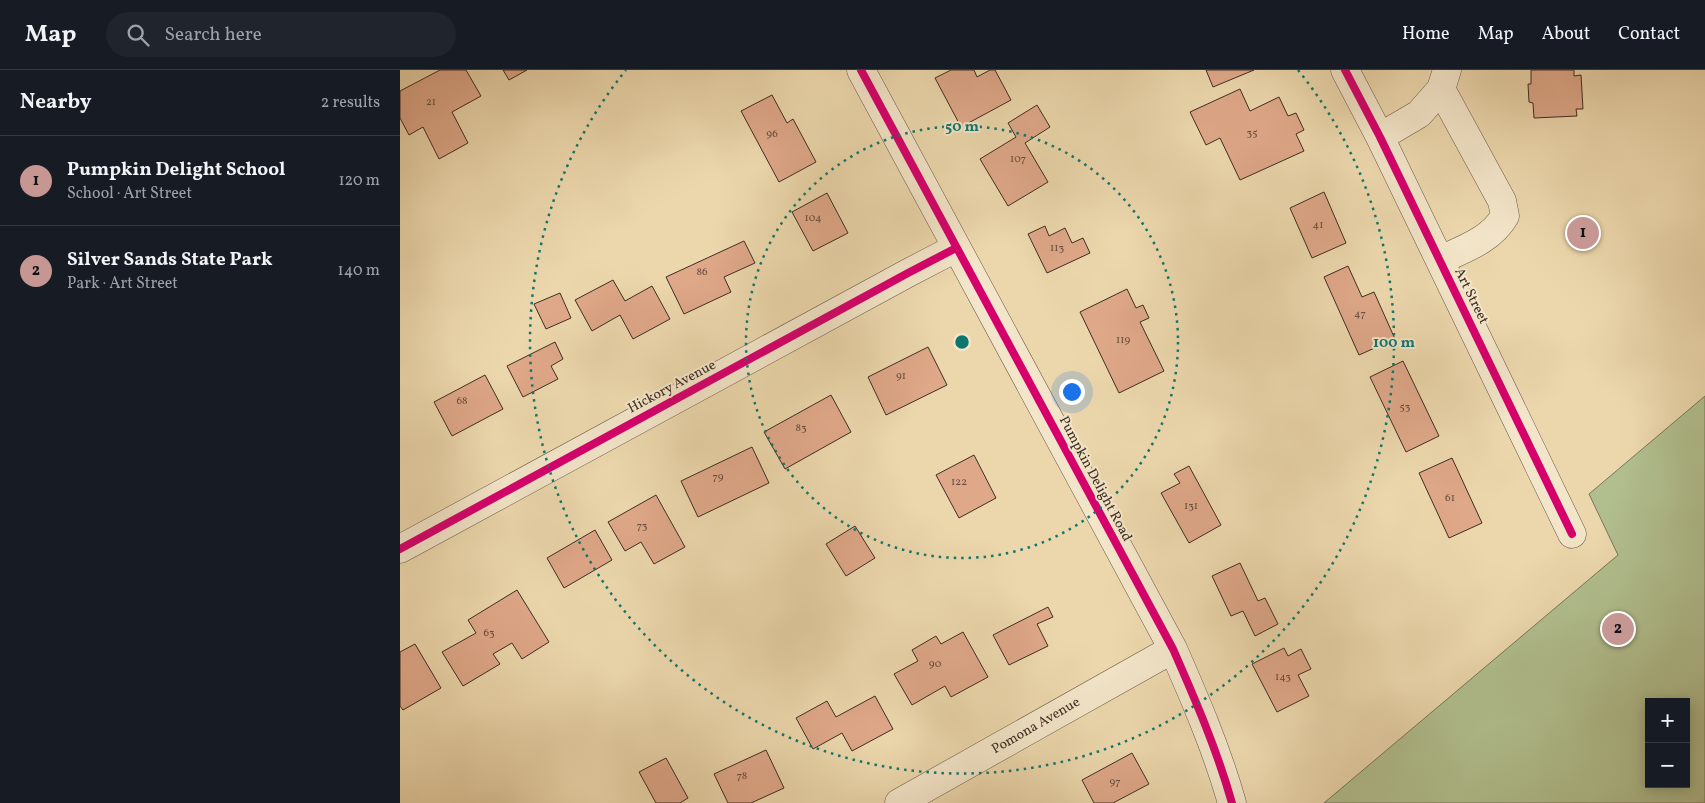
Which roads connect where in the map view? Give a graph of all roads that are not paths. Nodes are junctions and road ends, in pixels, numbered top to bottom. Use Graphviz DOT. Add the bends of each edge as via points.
graph roads {
  1 [pos="861,70"];
  2 [pos="1345,70"];
  3 [pos="1444,80"];
  4 [pos="1380,137"];
  5 [pos="956,248"];
  6 [pos="1440,260"];
  7 [pos="1572,534"];
  8 [pos="400,549"];
  9 [pos="1173,649"];
  10 [pos="900,803"];
  11 [pos="1232,803"];
  1 -- 5 [label="street, Pumpkin Delight Road"];
  2 -- 4 [label="street, Art Street"];
  3 -- 4 [label="street" via="1419,114"];
  3 -- 6 [label="street" via="1502,201 1505,216 1498,228 1471,246"];
  4 -- 6 [label="street, Art Street"];
  5 -- 8 [label="street, Hickory Avenue"];
  5 -- 9 [label="street, Pumpkin Delight Road"];
  6 -- 7 [label="street, Art Street"];
  9 -- 10 [label="street, Pomona Avenue"];
  9 -- 11 [label="street, Pumpkin Delight Road" via="1203,717"];
}
